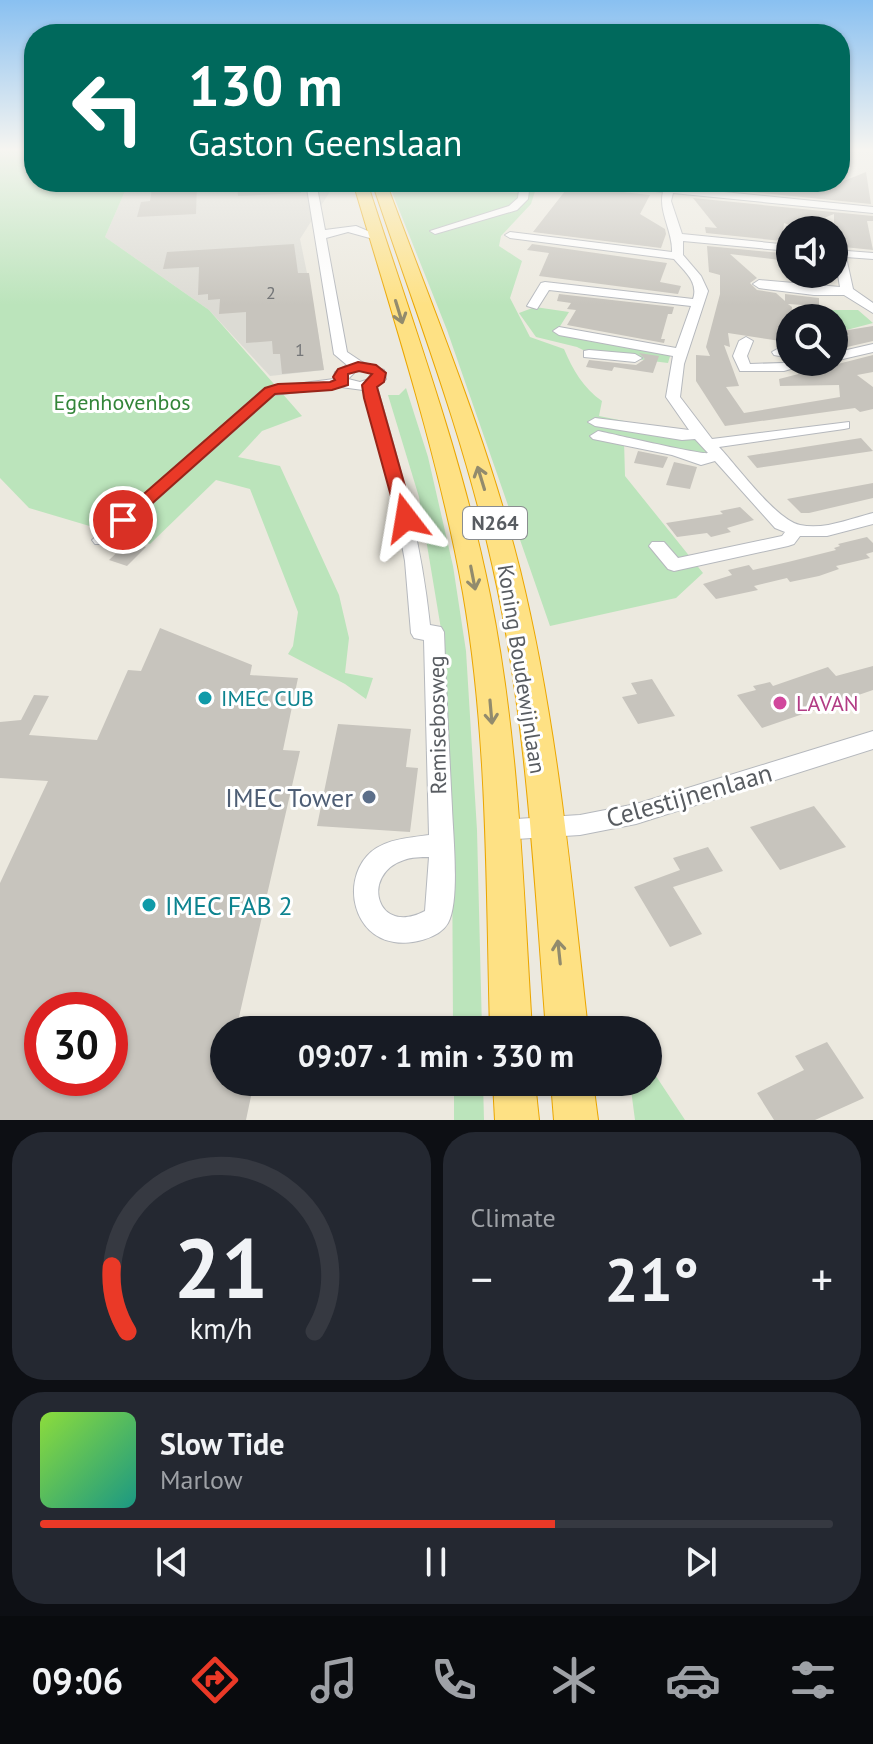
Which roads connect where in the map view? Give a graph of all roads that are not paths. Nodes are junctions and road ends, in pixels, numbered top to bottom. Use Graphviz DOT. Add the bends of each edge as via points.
graph roads {
  1 [pos="305,200"];
  2 [pos="314,200"];
  3 [pos="366,200"];
  4 [pos="385,200"];
  5 [pos="522,200"];
  6 [pos="666,200"];
  7 [pos="801,200"];
  8 [pos="873,210"];
  9 [pos="435,231"];
  10 [pos="510,235"];
  11 [pos="320,237"];
  12 [pos="377,237"];
  13 [pos="678,237"];
  14 [pos="776,247"];
  15 [pos="848,255"];
  16 [pos="677,256"];
  17 [pos="873,256"];
  18 [pos="759,284"];
  19 [pos="846,288"];
  20 [pos="847,291"];
  21 [pos="699,303"];
  22 [pos="533,306"];
  23 [pos="873,309"];
  24 [pos="559,331"];
  25 [pos="746,341"];
  26 [pos="873,348"];
  27 [pos="589,354"];
  28 [pos="848,354"];
  29 [pos="678,359"];
  30 [pos="776,365"];
  31 [pos="349,373"];
  32 [pos="369,385"];
  33 [pos="844,425"];
  34 [pos="709,444"];
  35 [pos="873,518"];
  36 [pos="795,530"];
  37 [pos="101,540"];
  38 [pos="658,546"];
  39 [pos="873,740"];
  40 [pos="547,829"];
  41 [pos="501,830"];
  42 [pos="439,845"];
  43 [pos="510,1016"];
  44 [pos="566,1016"];
  45 [pos="515,1096"];
  46 [pos="573,1096"];
  47 [pos="517,1120"];
  48 [pos="576,1120"];
  1 -- 31 [label="street" via="335,358"];
  2 -- 11 [label="street"];
  3 -- 12 [label="highway, Koning Boudewijnlaan / N264"];
  40 -- 4 [label="highway, Koning Boudewijnlaan / N264, one-way" via="517,615 495,525"];
  5 -- 9 [label="street" via="513,208"];
  6 -- 13 [label="street"];
  7 -- 8 [label="street"];
  10 -- 16 [label="street"];
  11 -- 12 [label="street" via="349,229"];
  11 -- 31 [label="street"];
  12 -- 41 [label="highway, Koning Boudewijnlaan / N264, one-way" via="466,546 489,684"];
  13 -- 14 [label="street"];
  13 -- 16 [label="street"];
  15 -- 17 [label="street"];
  16 -- 21 [label="street" via="701,284"];
  18 -- 20 [label="street"];
  19 -- 20 [label="street"];
  20 -- 23 [label="street"];
  21 -- 22 [label="street" via="541,285"];
  21 -- 29 [label="street"];
  24 -- 29 [label="street"];
  25 -- 30 [label="street" via="740,356 745,368"];
  26 -- 28 [label="street"];
  27 -- 29 [label="street"];
  29 -- 34 [label="street" via="673,397"];
  31 -- 32 [label="street" via="353,386"];
  31 -- 32 [label="street" via="371,368 379,373"];
  31 -- 37 [label="street" via="332,386 270,391"];
  32 -- 42 [label="street, Remisebosweg" via="404,509 421,633 434,632"];
  33 -- 34 [label="street"];
  34 -- 34 [label="street" via="701,460 596,429 682,435"];
  34 -- 36 [label="street" via="777,521"];
  35 -- 36 [label="street" via="813,532"];
  36 -- 38 [label="street" via="788,540 667,567"];
  39 -- 40 [label="street, Celestijnenlaan" via="636,814"];
  40 -- 41 [label="street, Celestijnenlaan"];
  44 -- 40 [label="highway, Koning Boudewijnlaan / N264, one-way"];
  41 -- 43 [label="highway, Koning Boudewijnlaan / N264"];
  45 -- 47 [label="highway"];
  46 -- 48 [label="highway"];
}
